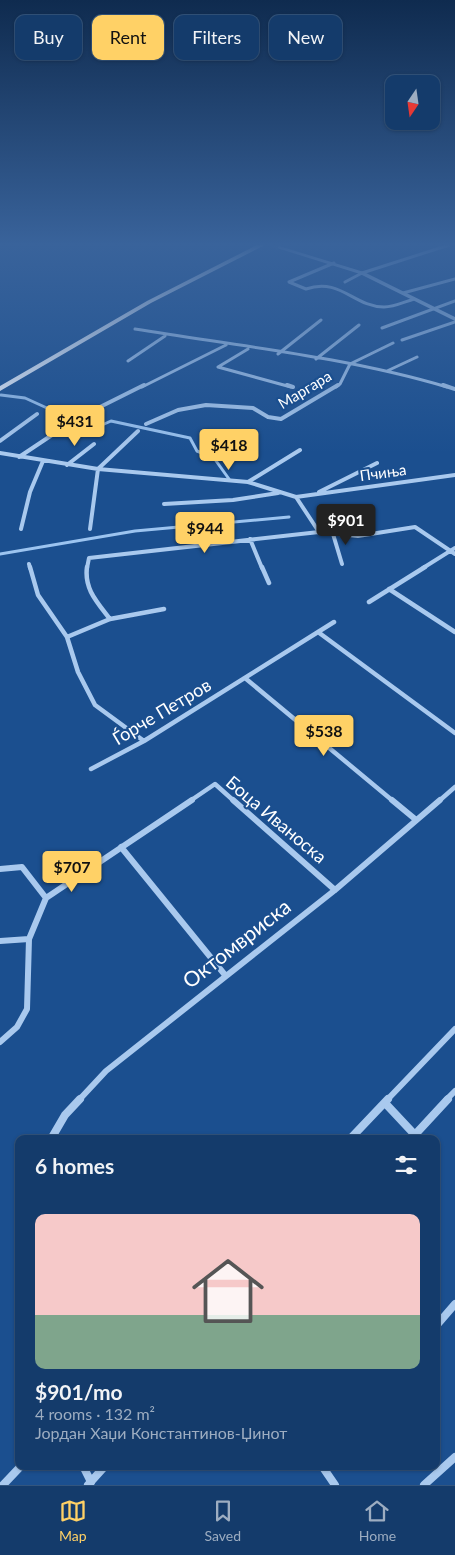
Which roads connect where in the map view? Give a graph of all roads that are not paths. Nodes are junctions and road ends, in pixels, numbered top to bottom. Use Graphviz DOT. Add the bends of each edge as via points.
graph roads {
  1 [pos="128,314"];
  2 [pos="416,314"];
  3 [pos="443,314"];
  4 [pos="322,320"];
  5 [pos="455,321"];
  6 [pos="359,325"];
  7 [pos="382,328"];
  8 [pos="134,329"];
  9 [pos="165,336"];
  10 [pos="402,340"];
  11 [pos="393,343"];
  12 [pos="227,345"];
  13 [pos="248,349"];
  14 [pos="278,354"];
  15 [pos="417,357"];
  16 [pos="316,360"];
  17 [pos="128,361"];
  18 [pos="350,364"];
  19 [pos="387,371"];
  20 [pos="293,387"];
  21 [pos="0,389"];
  22 [pos="455,389"];
  23 [pos="37,414"];
  24 [pos="80,417"];
  25 [pos="146,424"];
  26 [pos="138,431"];
  27 [pos="52,435"];
  28 [pos="0,442"];
  29 [pos="94,444"];
  30 [pos="300,450"];
  31 [pos="0,453"];
  32 [pos="20,457"];
  33 [pos="42,462"];
  34 [pos="376,463"];
  35 [pos="67,465"];
  36 [pos="98,469"];
  37 [pos="455,475"];
  38 [pos="248,482"];
  39 [pos="281,493"];
  40 [pos="314,494"];
  41 [pos="296,497"];
  42 [pos="164,504"];
  43 [pos="90,529"];
  44 [pos="21,530"];
  45 [pos="319,532"];
  46 [pos="333,534"];
  47 [pos="250,540"];
  48 [pos="453,551"];
  49 [pos="29,564"];
  50 [pos="342,564"];
  51 [pos="269,583"];
  52 [pos="389,589"];
  53 [pos="368,602"];
  54 [pos="164,609"];
  55 [pos="110,619"];
  56 [pos="334,622"];
  57 [pos="318,632"];
  58 [pos="455,632"];
  59 [pos="67,637"];
  60 [pos="246,678"];
  61 [pos="455,733"];
  62 [pos="144,741"];
  63 [pos="91,769"];
  64 [pos="455,787"];
  65 [pos="415,820"];
  66 [pos="121,847"];
  67 [pos="0,869"];
  68 [pos="335,890"];
  69 [pos="46,898"];
  70 [pos="29,939"];
  71 [pos="0,941"];
  72 [pos="225,974"];
  73 [pos="455,1029"];
  74 [pos="0,1042"];
  75 [pos="455,1091"];
  76 [pos="386,1104"];
  77 [pos="53,1135"];
  78 [pos="354,1135"];
  79 [pos="411,1135"];
  80 [pos="415,1135"];
  81 [pos="455,1304"];
  82 [pos="440,1321"];
  83 [pos="455,1456"];
  84 [pos="17,1470"];
  85 [pos="84,1470"];
  86 [pos="101,1470"];
  87 [pos="325,1470"];
  88 [pos="89,1483"];
  89 [pos="3,1485"];
  90 [pos="335,1485"];
  91 [pos="424,1485"];
  1 -- 21 [label="main road"];
  2 -- 7 [label="street"];
  3 -- 5 [label="street"];
  4 -- 14 [label="street"];
  5 -- 10 [label="street"];
  6 -- 16 [label="street, Маргара"];
  8 -- 9 [label="street, Маргара"];
  9 -- 12 [label="street, Маргара"];
  9 -- 17 [label="street"];
  11 -- 18 [label="street, Маргара"];
  12 -- 13 [label="street, Маргара"];
  12 -- 24 [label="street"];
  13 -- 14 [label="street, Маргара"];
  13 -- 20 [label="street, Маргара" via="218,367"];
  14 -- 16 [label="street, Маргара"];
  15 -- 19 [label="street"];
  16 -- 18 [label="street, Маргара"];
  18 -- 19 [label="street, Маргара"];
  18 -- 25 [label="street, Маргара" via="340,384 281,419 268,417 254,408 206,405 178,410"];
  19 -- 22 [label="street, Маргара"];
  23 -- 28 [label="street"];
  26 -- 36 [label="street"];
  27 -- 32 [label="street"];
  29 -- 35 [label="street"];
  30 -- 38 [label="street"];
  31 -- 32 [label="street, Пчиња"];
  32 -- 33 [label="street, Пчиња"];
  33 -- 35 [label="street, Пчиња"];
  33 -- 44 [label="street" via="30,492"];
  34 -- 40 [label="street, Пчиња"];
  35 -- 36 [label="street, Пчиња"];
  36 -- 38 [label="street, Пчиња"];
  36 -- 43 [label="street"];
  37 -- 40 [label="street, Пчиња"];
  38 -- 39 [label="street, Пчиња"];
  39 -- 41 [label="street, Пчиња"];
  39 -- 42 [label="street, Пчиња"];
  40 -- 41 [label="street, Пчиња"];
  41 -- 45 [label="street"];
  45 -- 46 [label="street"];
  45 -- 47 [label="street"];
  46 -- 48 [label="street" via="358,536 415,528"];
  46 -- 50 [label="street"];
  47 -- 51 [label="street"];
  47 -- 55 [label="street" via="89,558 84,576 89,590"];
  48 -- 52 [label="street"];
  49 -- 59 [label="street" via="38,594"];
  52 -- 53 [label="street"];
  52 -- 58 [label="street"];
  54 -- 55 [label="street"];
  55 -- 59 [label="street"];
  56 -- 57 [label="street, Ѓорче Петров"];
  57 -- 60 [label="street, Ѓорче Петров"];
  57 -- 61 [label="street"];
  59 -- 62 [label="street" via="78,672 95,705"];
  60 -- 62 [label="street, Ѓорче Петров"];
  60 -- 65 [label="street"];
  62 -- 63 [label="street, Ѓорче Петров"];
  64 -- 65 [label="street, Октомвриска"];
  65 -- 68 [label="street, Октомвриска"];
  66 -- 68 [label="street, Боца Иваноска" via="215,784"];
  66 -- 69 [label="street, Боца Иваноска"];
  66 -- 72 [label="street"];
  67 -- 69 [label="street" via="22,867"];
  68 -- 72 [label="street, Октомвриска"];
  69 -- 70 [label="street"];
  70 -- 71 [label="street"];
  70 -- 74 [label="street" via="28,1009 17,1027"];
  72 -- 77 [label="street, Октомвриска" via="106,1071 65,1115"];
  73 -- 76 [label="street"];
  75 -- 80 [label="street"];
  76 -- 78 [label="street"];
  76 -- 79 [label="street"];
  81 -- 82 [label="street"];
  83 -- 91 [label="street"];
  84 -- 89 [label="street"];
  85 -- 88 [label="street"];
  86 -- 88 [label="street"];
  87 -- 90 [label="street"];
}
